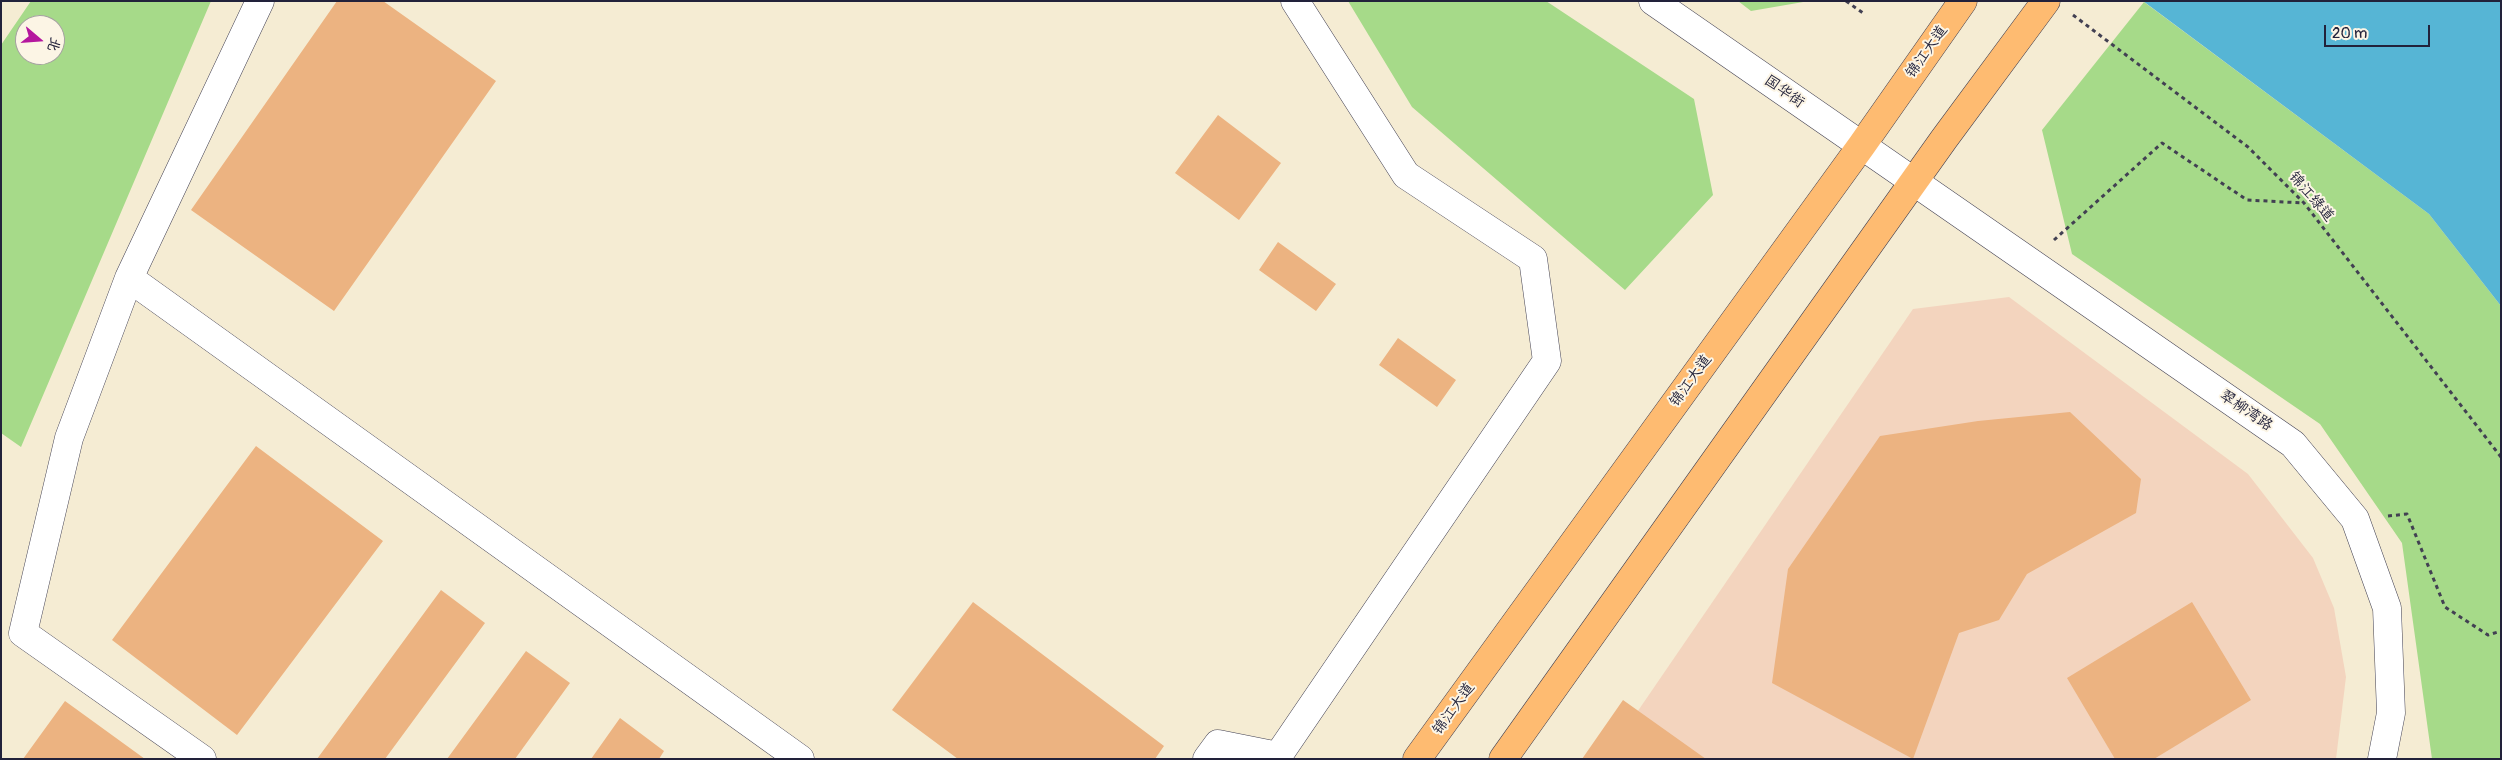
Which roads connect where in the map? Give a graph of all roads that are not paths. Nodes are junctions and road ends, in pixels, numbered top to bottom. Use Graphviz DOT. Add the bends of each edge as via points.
graph roads {
  1 [pos="260,1"];
  2 [pos="1295,1"];
  3 [pos="1653,1"];
  4 [pos="1963,1"];
  5 [pos="2046,1"];
  6 [pos="1862,145"];
  7 [pos="1914,183"];
  8 [pos="129,278"];
  9 [pos="202,759"];
  10 [pos="800,759"];
  11 [pos="1207,759"];
  12 [pos="1418,759"];
  13 [pos="1503,759"];
  14 [pos="2382,759"];
  1 -- 8 [label="street"];
  2 -- 11 [label="street" via="1406,175 1533,259 1547,361 1278,756 1218,744"];
  3 -- 6 [label="street, 国华街"];
  4 -- 6 [label="main road, 锦江大道"];
  5 -- 7 [label="main road"];
  6 -- 7 [label="street, 国华街"];
  6 -- 12 [label="main road, 锦江大道"];
  7 -- 13 [label="main road"];
  7 -- 14 [label="street, 翠柳湾路" via="2293,444 2355,519 2386,608 2391,713"];
  8 -- 9 [label="street" via="69,438 23,633"];
  8 -- 10 [label="street"];
}
